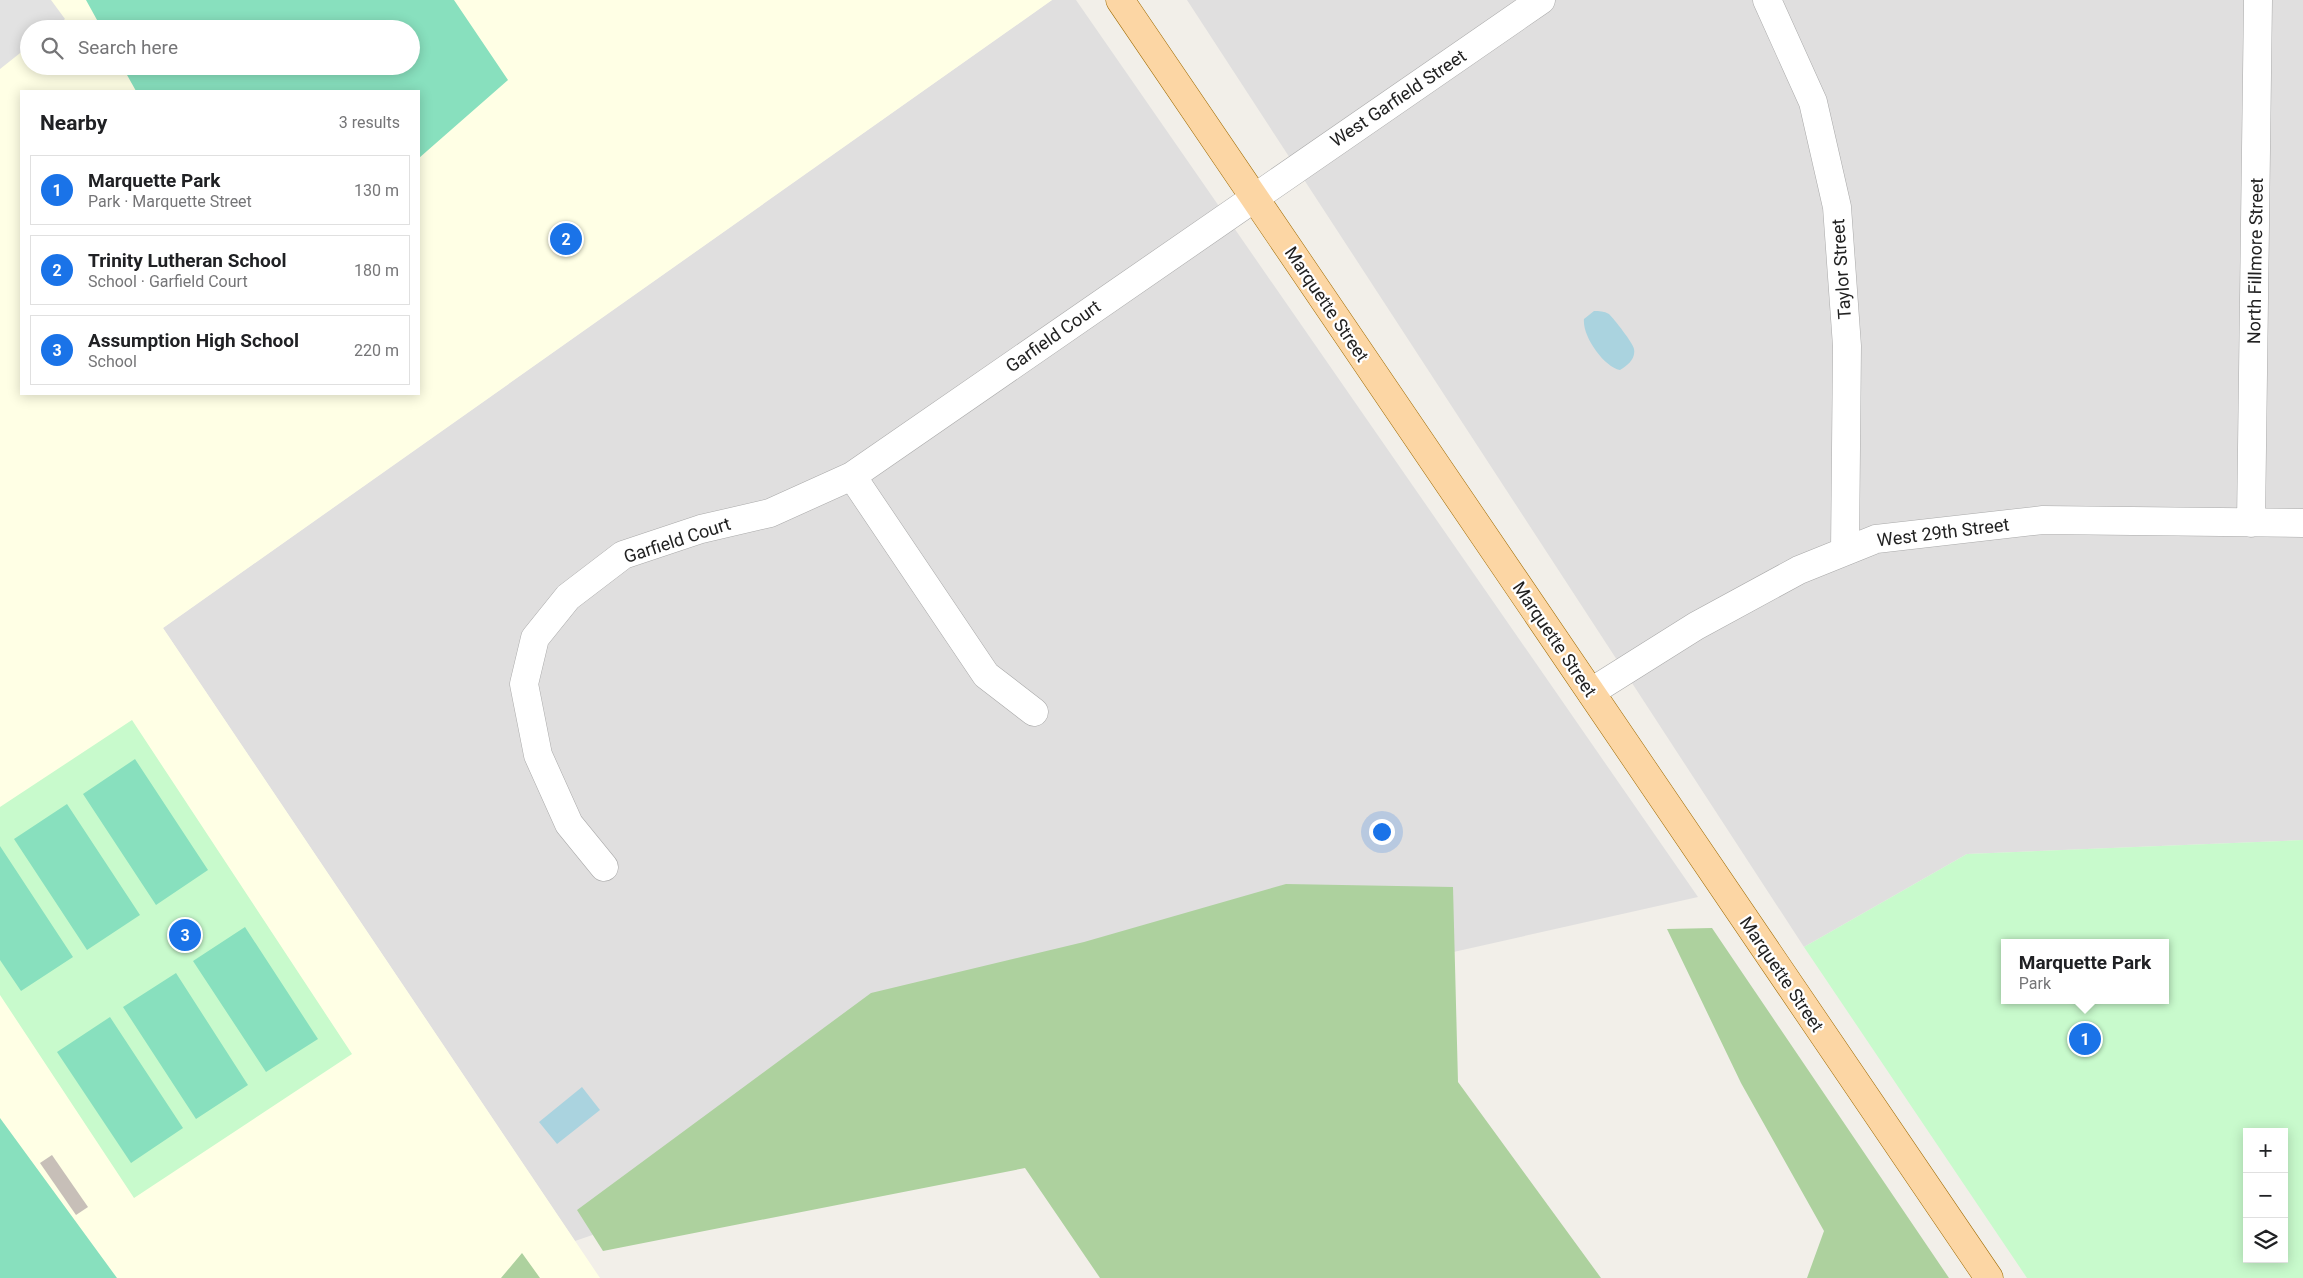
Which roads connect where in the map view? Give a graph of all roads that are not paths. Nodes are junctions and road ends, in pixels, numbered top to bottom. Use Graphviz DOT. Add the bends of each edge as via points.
graph roads {
  1 [pos="1120,0"];
  2 [pos="1541,0"];
  3 [pos="1767,0"];
  4 [pos="2258,0"];
  5 [pos="1254,196"];
  6 [pos="852,476"];
  7 [pos="2251,523"];
  8 [pos="2303,523"];
  9 [pos="1845,552"];
  10 [pos="1591,692"];
  11 [pos="1034,712"];
  12 [pos="604,867"];
  13 [pos="1989,1278"];
  1 -- 5 [label="main road, Marquette Street"];
  2 -- 5 [label="street, West Garfield Street"];
  3 -- 9 [label="street, Taylor Street" via="1813,102 1837,207 1847,346"];
  4 -- 7 [label="street, North Fillmore Street"];
  5 -- 6 [label="street, Garfield Court"];
  5 -- 10 [label="main road, Marquette Street"];
  6 -- 11 [label="street" via="986,675"];
  6 -- 12 [label="street, Garfield Court" via="770,513 701,528 623,555 568,597 535,638 524,684 538,755 569,824"];
  7 -- 8 [label="street, West 29th Street"];
  7 -- 9 [label="street, West 29th Street" via="2043,520 1876,539"];
  9 -- 10 [label="street, West 29th Street" via="1799,570 1696,626"];
  10 -- 13 [label="main road, Marquette Street"];
}
